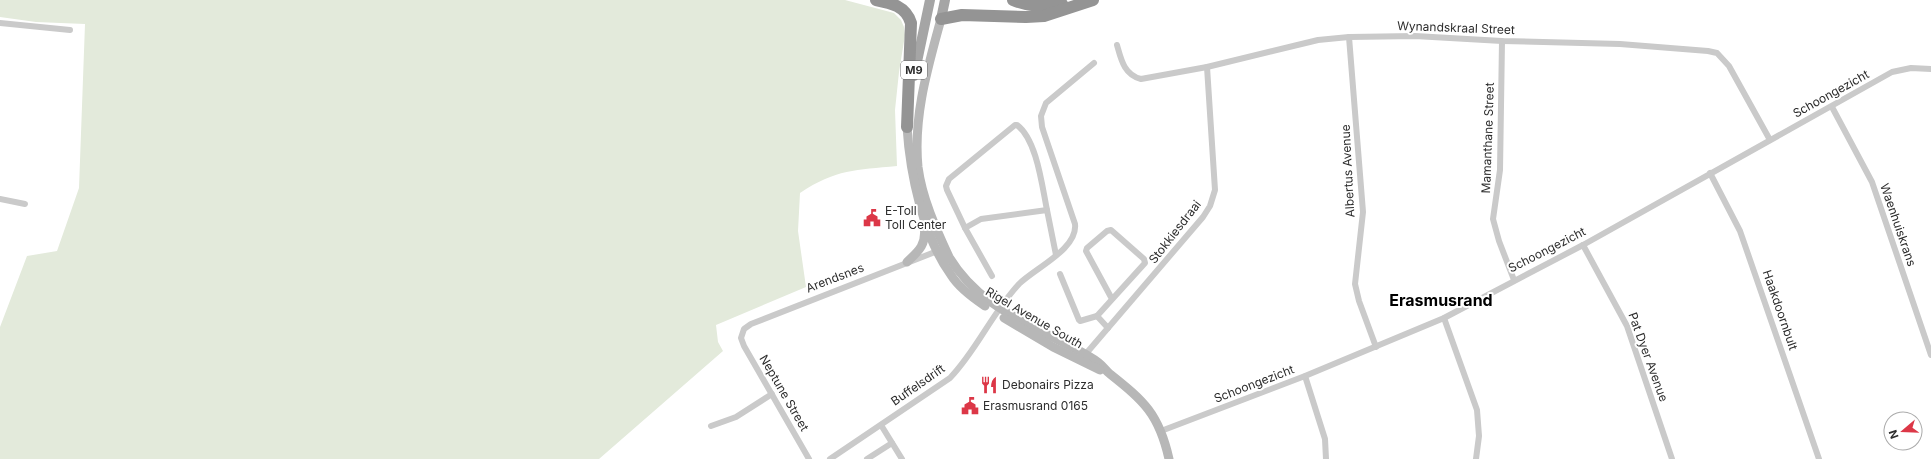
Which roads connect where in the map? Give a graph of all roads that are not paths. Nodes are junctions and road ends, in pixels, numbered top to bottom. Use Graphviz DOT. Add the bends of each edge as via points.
graph roads {
  1 [pos="876,0"];
  2 [pos="930,0"];
  3 [pos="945,0"];
  4 [pos="1013,0"];
  5 [pos="1078,0"];
  6 [pos="1092,0"];
  7 [pos="940,19"];
  8 [pos="0,23"];
  9 [pos="70,30"];
  10 [pos="1349,38"];
  11 [pos="1502,41"];
  12 [pos="1117,45"];
  13 [pos="1094,63"];
  14 [pos="1207,67"];
  15 [pos="1931,69"];
  16 [pos="1832,107"];
  17 [pos="907,127"];
  18 [pos="1770,140"];
  19 [pos="1710,173"];
  20 [pos="916,189"];
  21 [pos="0,199"];
  22 [pos="25,204"];
  23 [pos="1047,210"];
  24 [pos="965,228"];
  25 [pos="1583,245"];
  26 [pos="941,249"];
  27 [pos="1056,255"];
  28 [pos="907,262"];
  29 [pos="1060,274"];
  30 [pos="992,276"];
  31 [pos="1514,280"];
  32 [pos="1112,299"];
  33 [pos="997,311"];
  34 [pos="1097,316"];
  35 [pos="1444,318"];
  36 [pos="1108,328"];
  37 [pos="741,338"];
  38 [pos="1376,347"];
  39 [pos="1931,355"];
  40 [pos="1083,358"];
  41 [pos="1305,376"];
  42 [pos="772,394"];
  43 [pos="881,425"];
  44 [pos="711,426"];
  45 [pos="1161,431"];
  46 [pos="892,443"];
  47 [pos="809,459"];
  48 [pos="830,459"];
  49 [pos="867,459"];
  50 [pos="902,459"];
  51 [pos="1169,459"];
  52 [pos="1326,459"];
  53 [pos="1476,459"];
  54 [pos="1672,459"];
  55 [pos="1819,459"];
  1 -- 17 [label="highway" via="897,5 906,12 911,23"];
  2 -- 17 [label="main road, Rigel Avenue South / M9" via="915,65"];
  3 -- 7 [label="main road, Rigel Avenue South"];
  4 -- 5 [label="highway" via="1032,6 1046,6"];
  6 -- 7 [label="highway" via="1044,16 969,15"];
  7 -- 26 [label="main road, Rigel Avenue South / M9" via="921,98 917,150 923,191"];
  8 -- 9 [label="street"];
  10 -- 11 [label="street, Wynandskraal Street" via="1415,36"];
  10 -- 14 [label="street, Wynandskraal Street" via="1318,40"];
  10 -- 38 [label="street, Albertus Avenue" via="1363,212 1355,284"];
  11 -- 18 [label="street, Wynandskraal Street" via="1620,44 1717,53 1737,77"];
  11 -- 31 [label="street, Mamanthane Street" via="1500,170 1493,219"];
  12 -- 14 [label="street, Wynandskraal Street" via="1127,71 1136,78 1146,79"];
  13 -- 27 [label="street, Buffelsdrift" via="1046,102 1041,116 1042,127 1075,229 1072,240"];
  14 -- 36 [label="street, Stokkiesdraai" via="1215,190 1212,200 1203,217"];
  15 -- 16 [label="street, Schoongezicht" via="1911,68 1892,72"];
  16 -- 18 [label="street, Schoongezicht"];
  16 -- 39 [label="street, Waenhuiskrans" via="1872,182"];
  17 -- 20 [label="main road, Rigel Avenue South / M9" via="909,156"];
  18 -- 19 [label="street, Schoongezicht"];
  19 -- 25 [label="street, Schoongezicht"];
  19 -- 55 [label="street, Haakdoornbult" via="1740,231"];
  20 -- 26 [label="main road, Rigel Avenue South / M9" via="930,234"];
  20 -- 28 [label="main road" via="925,241 922,248"];
  21 -- 22 [label="street"];
  23 -- 24 [label="street" via="981,219"];
  23 -- 24 [label="street" via="1035,156 1023,130 1015,125 949,179 947,190"];
  23 -- 27 [label="street"];
  24 -- 30 [label="street"];
  25 -- 31 [label="street, Schoongezicht"];
  25 -- 54 [label="street, Pat Dyer Avenue" via="1627,326"];
  26 -- 28 [label="street, Arendsnes"];
  26 -- 33 [label="main road, Rigel Avenue South / M9" via="955,281"];
  27 -- 33 [label="street, Buffelsdrift" via="1019,284"];
  28 -- 37 [label="street, Arendsnes" via="751,324 744,329"];
  29 -- 34 [label="street" via="1079,320"];
  31 -- 35 [label="street, Schoongezicht"];
  32 -- 32 [label="street" via="1145,264 1144,259 1111,230 1086,251"];
  32 -- 34 [label="street"];
  33 -- 40 [label="main road, Rigel Avenue South / M9" via="1053,346"];
  33 -- 43 [label="street, Buffelsdrift" via="954,374"];
  34 -- 36 [label="street"];
  35 -- 38 [label="street, Schoongezicht"];
  35 -- 53 [label="street" via="1477,410 1479,436"];
  36 -- 40 [label="street, Stokkiesdraai"];
  37 -- 42 [label="street, Neptune Street"];
  38 -- 41 [label="street, Schoongezicht"];
  40 -- 45 [label="main road, Rigel Avenue South / M9" via="1098,363 1137,395"];
  41 -- 45 [label="street, Schoongezicht"];
  41 -- 52 [label="street" via="1325,440"];
  42 -- 44 [label="street" via="736,417"];
  42 -- 47 [label="street, Neptune Street"];
  43 -- 46 [label="street"];
  43 -- 48 [label="street, Buffelsdrift"];
  45 -- 51 [label="main road, Rigel Avenue South / M9"];
  46 -- 49 [label="street"];
  46 -- 50 [label="street"];
}
